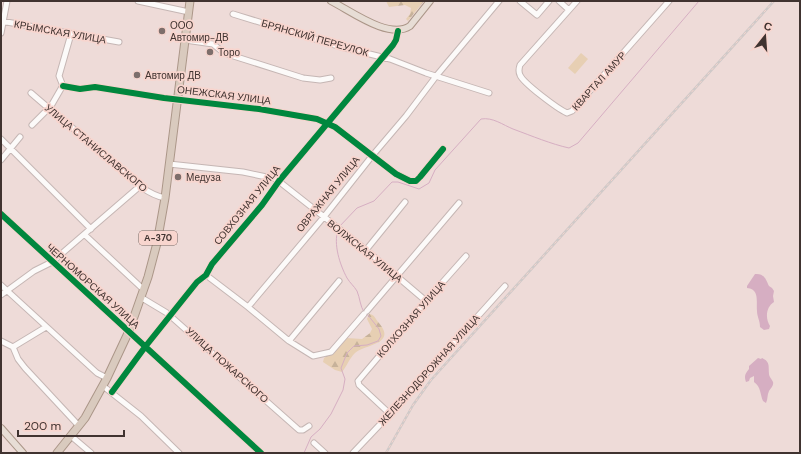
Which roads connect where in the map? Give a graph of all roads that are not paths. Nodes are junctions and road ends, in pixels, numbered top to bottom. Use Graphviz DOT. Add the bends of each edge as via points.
graph roads {
  1 [pos="7,1"];
  2 [pos="138,1"];
  3 [pos="190,1"];
  4 [pos="331,1"];
  5 [pos="430,1"];
  6 [pos="499,1"];
  7 [pos="520,1"];
  8 [pos="549,1"];
  9 [pos="559,1"];
  10 [pos="577,1"];
  11 [pos="669,1"];
  12 [pos="569,10"];
  13 [pos="189,12"];
  14 [pos="233,14"];
  15 [pos="2,22"];
  16 [pos="398,31"];
  17 [pos="1,33"];
  18 [pos="71,34"];
  19 [pos="186,40"];
  20 [pos="119,42"];
  21 [pos="382,57"];
  22 [pos="437,75"];
  23 [pos="331,78"];
  24 [pos="63,86"];
  25 [pos="31,93"];
  26 [pos="489,93"];
  27 [pos="178,100"];
  28 [pos="48,108"];
  29 [pos="327,123"];
  30 [pos="32,125"];
  31 [pos="20,137"];
  32 [pos="1,139"];
  33 [pos="11,148"];
  34 [pos="443,149"];
  35 [pos="372,156"];
  36 [pos="1,160"];
  37 [pos="169,164"];
  38 [pos="279,181"];
  39 [pos="140,186"];
  40 [pos="164,198"];
  41 [pos="405,202"];
  42 [pos="459,203"];
  43 [pos="1,214"];
  44 [pos="323,218"];
  45 [pos="91,229"];
  46 [pos="85,235"];
  47 [pos="366,250"];
  48 [pos="466,256"];
  49 [pos="52,262"];
  50 [pos="206,275"];
  51 [pos="396,277"];
  52 [pos="339,281"];
  53 [pos="1,286"];
  54 [pos="505,286"];
  55 [pos="144,290"];
  56 [pos="7,291"];
  57 [pos="1,295"];
  58 [pos="142,298"];
  59 [pos="426,301"];
  60 [pos="248,307"];
  61 [pos="170,316"];
  62 [pos="46,327"];
  63 [pos="129,331"];
  64 [pos="1,341"];
  65 [pos="289,341"];
  66 [pos="13,347"];
  67 [pos="145,347"];
  68 [pos="107,378"];
  69 [pos="103,386"];
  70 [pos="112,392"];
  71 [pos="390,414"];
  72 [pos="79,426"];
  73 [pos="309,426"];
  74 [pos="1,428"];
  75 [pos="71,436"];
  76 [pos="314,443"];
  77 [pos="23,453"];
  78 [pos="57,453"];
  79 [pos="92,453"];
  80 [pos="179,453"];
  81 [pos="261,453"];
  82 [pos="325,453"];
  83 [pos="353,453"];
  1 -- 15 [label="street"];
  2 -- 13 [label="street"];
  3 -- 13 [label="highway, А-370"];
  4 -- 16 [label="main road" via="383,28"];
  5 -- 16 [label="main road" via="410,26"];
  6 -- 22 [label="street, ОВРАЖНАЯ УЛИЦА"];
  7 -- 8 [label="street" via="536,15"];
  9 -- 12 [label="street"];
  10 -- 12 [label="street, КВАРТАЛ АМУР"];
  11 -- 12 [label="street, КВАРТАЛ АМУР" via="569,113 541,95 520,76 519,72 520,65"];
  13 -- 19 [label="highway, А-370"];
  14 -- 21 [label="street, БРЯНСКИЙ ПЕРЕУЛОК"];
  15 -- 17 [label="street"];
  15 -- 18 [label="street, КРЫМСКАЯ УЛИЦА"];
  16 -- 21 [label="street, СОВХОЗНАЯ УЛИЦА" via="393,45"];
  18 -- 20 [label="street, КРЫМСКАЯ УЛИЦА"];
  18 -- 24 [label="street" via="59,76"];
  19 -- 23 [label="street" via="213,44 224,53 303,78"];
  19 -- 27 [label="highway, А-370"];
  21 -- 22 [label="street, БРЯНСКИЙ ПЕРЕУЛОК"];
  21 -- 29 [label="street, СОВХОЗНАЯ УЛИЦА"];
  22 -- 26 [label="street, БРЯНСКИЙ ПЕРЕУЛОК"];
  22 -- 35 [label="street, ОВРАЖНАЯ УЛИЦА"];
  24 -- 27 [label="street, ОНЕЖСКАЯ УЛИЦА" via="80,89 95,87"];
  24 -- 28 [label="street"];
  25 -- 28 [label="street, УЛИЦА СТАНИСЛАВСКОГО"];
  27 -- 29 [label="street, ОНЕЖСКАЯ УЛИЦА" via="310,117"];
  27 -- 37 [label="highway, А-370"];
  28 -- 30 [label="street"];
  28 -- 39 [label="street, УЛИЦА СТАНИСЛАВСКОГО"];
  29 -- 35 [label="street, ОНЕЖСКАЯ УЛИЦА"];
  29 -- 38 [label="street, СОВХОЗНАЯ УЛИЦА"];
  31 -- 33 [label="street"];
  32 -- 33 [label="street"];
  33 -- 36 [label="street"];
  33 -- 45 [label="street"];
  34 -- 35 [label="street, ОНЕЖСКАЯ УЛИЦА" via="414,182 396,174"];
  35 -- 44 [label="street, ОВРАЖНАЯ УЛИЦА"];
  37 -- 38 [label="street, ВОЛЖСКАЯ УЛИЦА" via="243,172"];
  37 -- 40 [label="highway, А-370"];
  38 -- 44 [label="street, ВОЛЖСКАЯ УЛИЦА"];
  38 -- 50 [label="street, СОВХОЗНАЯ УЛИЦА" via="215,260"];
  39 -- 40 [label="street, УЛИЦА СТАНИСЛАВСКОГО" via="153,195"];
  39 -- 45 [label="street"];
  40 -- 55 [label="highway, А-370" via="157,243"];
  41 -- 47 [label="street"];
  42 -- 51 [label="street"];
  43 -- 49 [label="street, ЧЕРНОМОРСКАЯ УЛИЦА"];
  44 -- 47 [label="street, ВОЛЖСКАЯ УЛИЦА"];
  44 -- 60 [label="street, ОВРАЖНАЯ УЛИЦА"];
  45 -- 46 [label="street"];
  46 -- 49 [label="street"];
  46 -- 55 [label="street"];
  47 -- 51 [label="street, ВОЛЖСКАЯ УЛИЦА"];
  48 -- 59 [label="street, КОЛХОЗНАЯ УЛИЦА"];
  49 -- 56 [label="street" via="34,271"];
  49 -- 63 [label="street, ЧЕРНОМОРСКАЯ УЛИЦА"];
  50 -- 60 [label="street"];
  50 -- 61 [label="street, СОВХОЗНАЯ УЛИЦА" via="197,282"];
  51 -- 59 [label="street, ВОЛЖСКАЯ УЛИЦА"];
  51 -- 65 [label="street" via="331,352 313,356"];
  52 -- 65 [label="street"];
  53 -- 56 [label="street"];
  54 -- 71 [label="street, ЖЕЛЕЗНОДОРОЖНАЯ УЛИЦА"];
  55 -- 58 [label="highway, А-370"];
  56 -- 57 [label="street"];
  56 -- 62 [label="street"];
  58 -- 61 [label="street, УЛИЦА ПОЖАРСКОГО"];
  58 -- 63 [label="highway, А-370"];
  59 -- 71 [label="street, КОЛХОЗНАЯ УЛИЦА" via="358,383"];
  60 -- 65 [label="street"];
  61 -- 67 [label="street, СОВХОЗНАЯ УЛИЦА"];
  61 -- 73 [label="street, УЛИЦА ПОЖАРСКОГО" via="299,430"];
  62 -- 66 [label="street"];
  62 -- 68 [label="street" via="97,373"];
  63 -- 67 [label="street, ЧЕРНОМОРСКАЯ УЛИЦА"];
  63 -- 68 [label="highway, А-370"];
  64 -- 66 [label="street"];
  66 -- 72 [label="street" via="25,368"];
  67 -- 70 [label="street, СОВХОЗНАЯ УЛИЦА"];
  67 -- 81 [label="street, ЧЕРНОМОРСКАЯ УЛИЦА"];
  68 -- 69 [label="highway, А-370"];
  69 -- 70 [label="street"];
  69 -- 72 [label="highway, А-370"];
  70 -- 80 [label="street"];
  71 -- 83 [label="street, ЖЕЛЕЗНОДОРОЖНАЯ УЛИЦА"];
  72 -- 75 [label="highway, А-370"];
  74 -- 77 [label="main road"];
  75 -- 78 [label="highway, А-370"];
  75 -- 79 [label="street"];
  76 -- 82 [label="street"];
}
